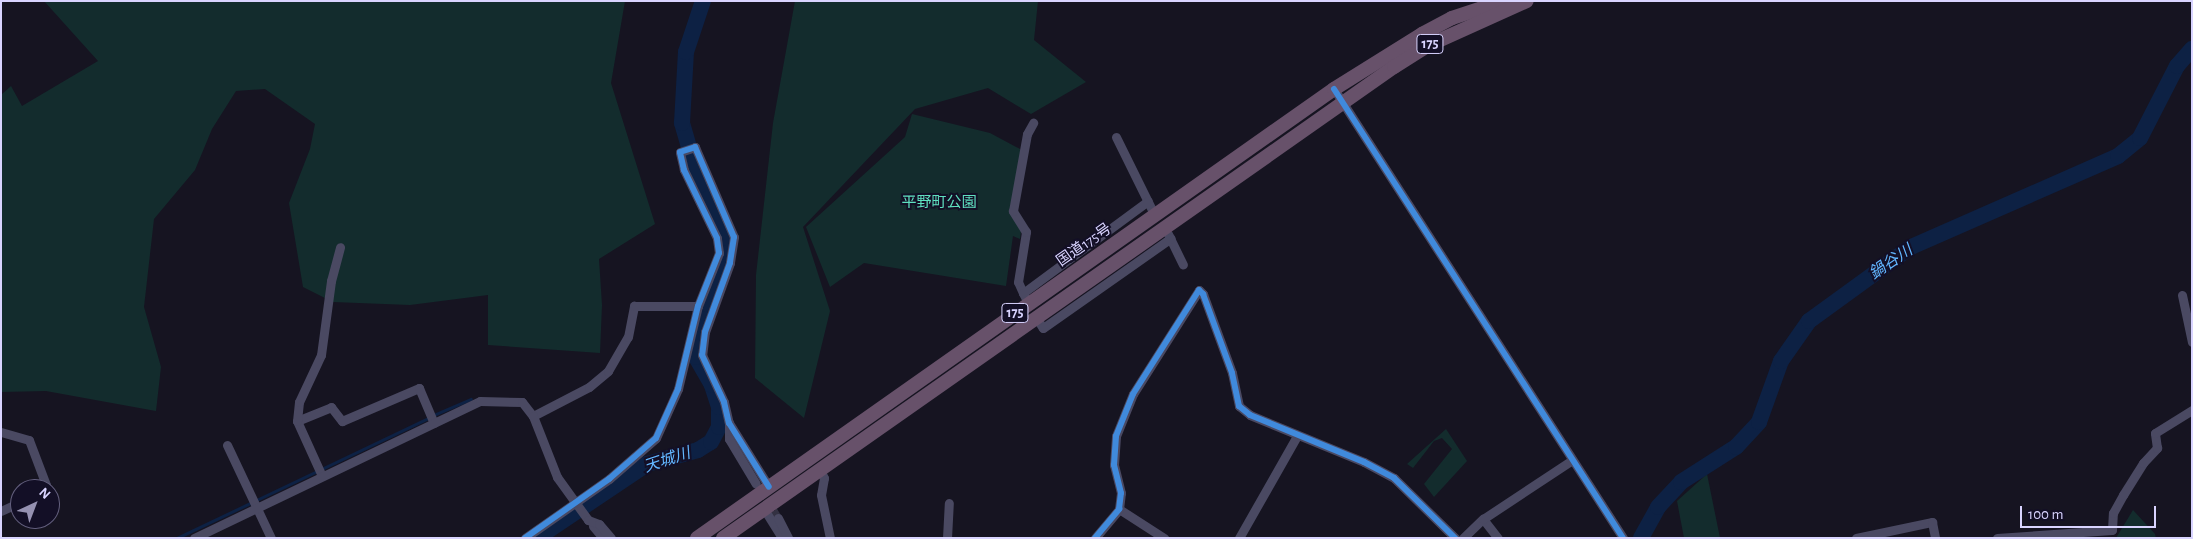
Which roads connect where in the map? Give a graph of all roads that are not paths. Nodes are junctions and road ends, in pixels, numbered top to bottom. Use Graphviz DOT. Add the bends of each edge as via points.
graph roads {
  1 [pos="1503,1"];
  2 [pos="1527,1"];
  3 [pos="1334,89"];
  4 [pos="1343,103"];
  5 [pos="1033,123"];
  6 [pos="1116,137"];
  7 [pos="1148,202"];
  8 [pos="1155,216"];
  9 [pos="1167,233"];
  10 [pos="340,247"];
  11 [pos="1183,265"];
  12 [pos="2182,295"];
  13 [pos="1026,298"];
  14 [pos="698,306"];
  15 [pos="692,330"];
  16 [pos="705,332"];
  17 [pos="2192,342"];
  18 [pos="2192,410"];
  19 [pos="533,416"];
  20 [pos="297,421"];
  21 [pos="434,423"];
  22 [pos="1,432"];
  23 [pos="1297,436"];
  24 [pos="228,445"];
  25 [pos="1572,460"];
  26 [pos="820,470"];
  27 [pos="322,476"];
  28 [pos="44,479"];
  29 [pos="762,486"];
  30 [pos="576,503"];
  31 [pos="949,503"];
  32 [pos="256,507"];
  33 [pos="1119,508"];
  34 [pos="764,509"];
  35 [pos="778,518"];
  36 [pos="1483,519"];
  37 [pos="588,520"];
  38 [pos="194,538"];
  39 [pos="271,538"];
  40 [pos="525,538"];
  41 [pos="603,538"];
  42 [pos="611,538"];
  43 [pos="697,538"];
  44 [pos="723,538"];
  45 [pos="782,538"];
  46 [pos="788,538"];
  47 [pos="830,538"];
  48 [pos="947,538"];
  49 [pos="1095,538"];
  50 [pos="1164,538"];
  51 [pos="1238,538"];
  52 [pos="1455,538"];
  53 [pos="1463,538"];
  54 [pos="1498,538"];
  55 [pos="1623,538"];
  56 [pos="1856,538"];
  57 [pos="1935,538"];
  58 [pos="1997,538"];
  1 -- 3 [label="highway, 国道175号 / 175" via="1452,18"];
  2 -- 4 [label="highway, 国道175号 / 175" via="1429,44"];
  3 -- 4 [label="street"];
  3 -- 8 [label="highway, 国道175号 / 175"];
  4 -- 9 [label="highway, 国道175号 / 175"];
  4 -- 25 [label="street"];
  5 -- 13 [label="street" via="1027,134 1013,211 1026,232 1018,282"];
  6 -- 7 [label="street"];
  7 -- 8 [label="street"];
  7 -- 13 [label="street"];
  8 -- 13 [label="highway, 国道175号 / 175"];
  9 -- 11 [label="street"];
  9 -- 26 [label="highway, 国道175号 / 175" via="1036,317"];
  10 -- 20 [label="street" via="331,281 321,355 299,402"];
  12 -- 17 [label="street"];
  13 -- 29 [label="highway, 国道175号 / 175"];
  14 -- 15 [label="street"];
  14 -- 16 [label="street" via="718,253 717,238 684,170 680,152 695,148 734,237 730,263"];
  14 -- 19 [label="street" via="634,306 628,337 608,370 589,387"];
  15 -- 16 [label="street"];
  15 -- 30 [label="street" via="678,389 656,438"];
  16 -- 29 [label="street" via="702,355 724,402 729,423"];
  18 -- 58 [label="street" via="2155,433 2157,448 2143,463 2116,507 2112,530"];
  19 -- 21 [label="street" via="522,402 480,401"];
  19 -- 30 [label="street" via="558,477"];
  20 -- 21 [label="street" via="331,408 342,421 419,388"];
  20 -- 27 [label="street"];
  21 -- 27 [label="street"];
  22 -- 28 [label="street" via="29,440"];
  23 -- 33 [label="street" via="1250,415 1239,406 1232,373 1199,290 1133,394 1116,436 1114,465 1121,493"];
  23 -- 51 [label="street"];
  23 -- 52 [label="street" via="1364,462 1394,478"];
  24 -- 32 [label="street"];
  25 -- 36 [label="street"];
  25 -- 55 [label="street"];
  26 -- 34 [label="highway, 国道175号 / 175"];
  26 -- 47 [label="street" via="824,478 821,495"];
  27 -- 32 [label="street"];
  29 -- 43 [label="highway, 国道175号 / 175"];
  30 -- 37 [label="street"];
  30 -- 40 [label="street"];
  31 -- 48 [label="street"];
  32 -- 38 [label="street"];
  32 -- 39 [label="street"];
  33 -- 49 [label="street"];
  33 -- 50 [label="street"];
  34 -- 44 [label="highway, 国道175号 / 175"];
  34 -- 45 [label="street"];
  35 -- 46 [label="street"];
  36 -- 53 [label="street"];
  36 -- 54 [label="street"];
  37 -- 41 [label="street"];
  37 -- 42 [label="street" via="599,524"];
  56 -- 57 [label="street" via="1932,522"];
}
